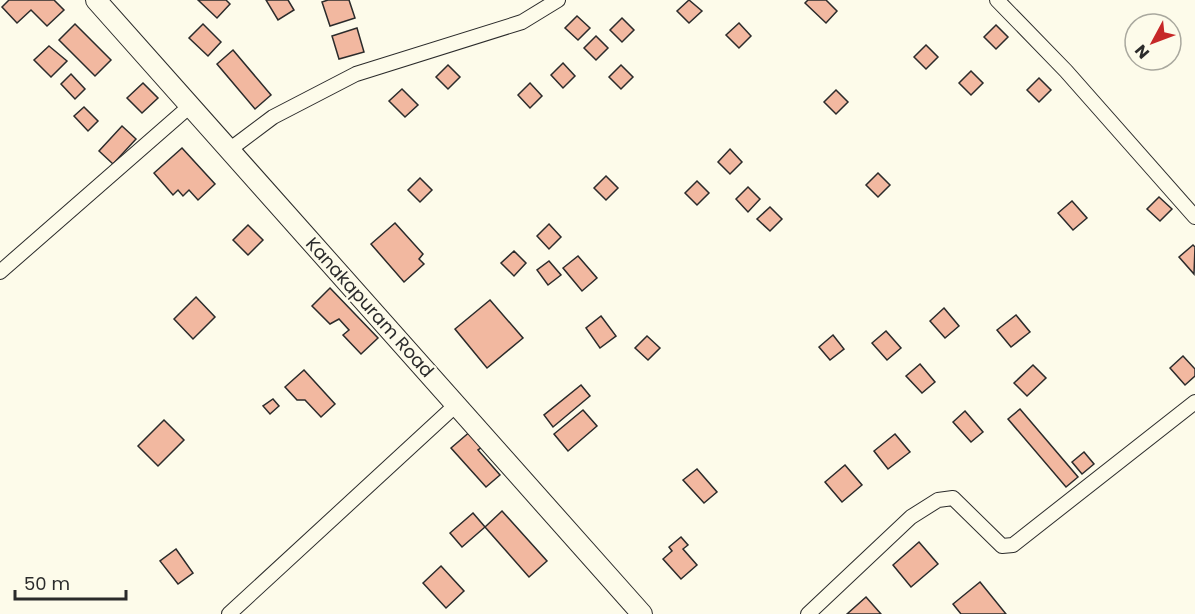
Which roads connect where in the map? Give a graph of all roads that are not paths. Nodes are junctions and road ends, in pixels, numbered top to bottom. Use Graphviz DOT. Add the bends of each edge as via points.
graph roads {
  1 [pos="96,0"];
  2 [pos="558,0"];
  3 [pos="997,0"];
  4 [pos="190,106"];
  5 [pos="229,150"];
  6 [pos="1195,217"];
  7 [pos="0,272"];
  8 [pos="1195,402"];
  9 [pos="457,404"];
  10 [pos="229,614"];
  11 [pos="642,614"];
  12 [pos="808,614"];
  1 -- 4 [label="street, Kanakapuram Road"];
  2 -- 5 [label="street" via="522,22 356,74 273,117"];
  3 -- 6 [label="street" via="1066,71"];
  4 -- 5 [label="street, Kanakapuram Road"];
  4 -- 7 [label="street"];
  5 -- 9 [label="street, Kanakapuram Road"];
  8 -- 12 [label="street" via="1013,545 1002,546 953,498 938,500 912,517"];
  9 -- 10 [label="street"];
  9 -- 11 [label="street, Kanakapuram Road"];
}
